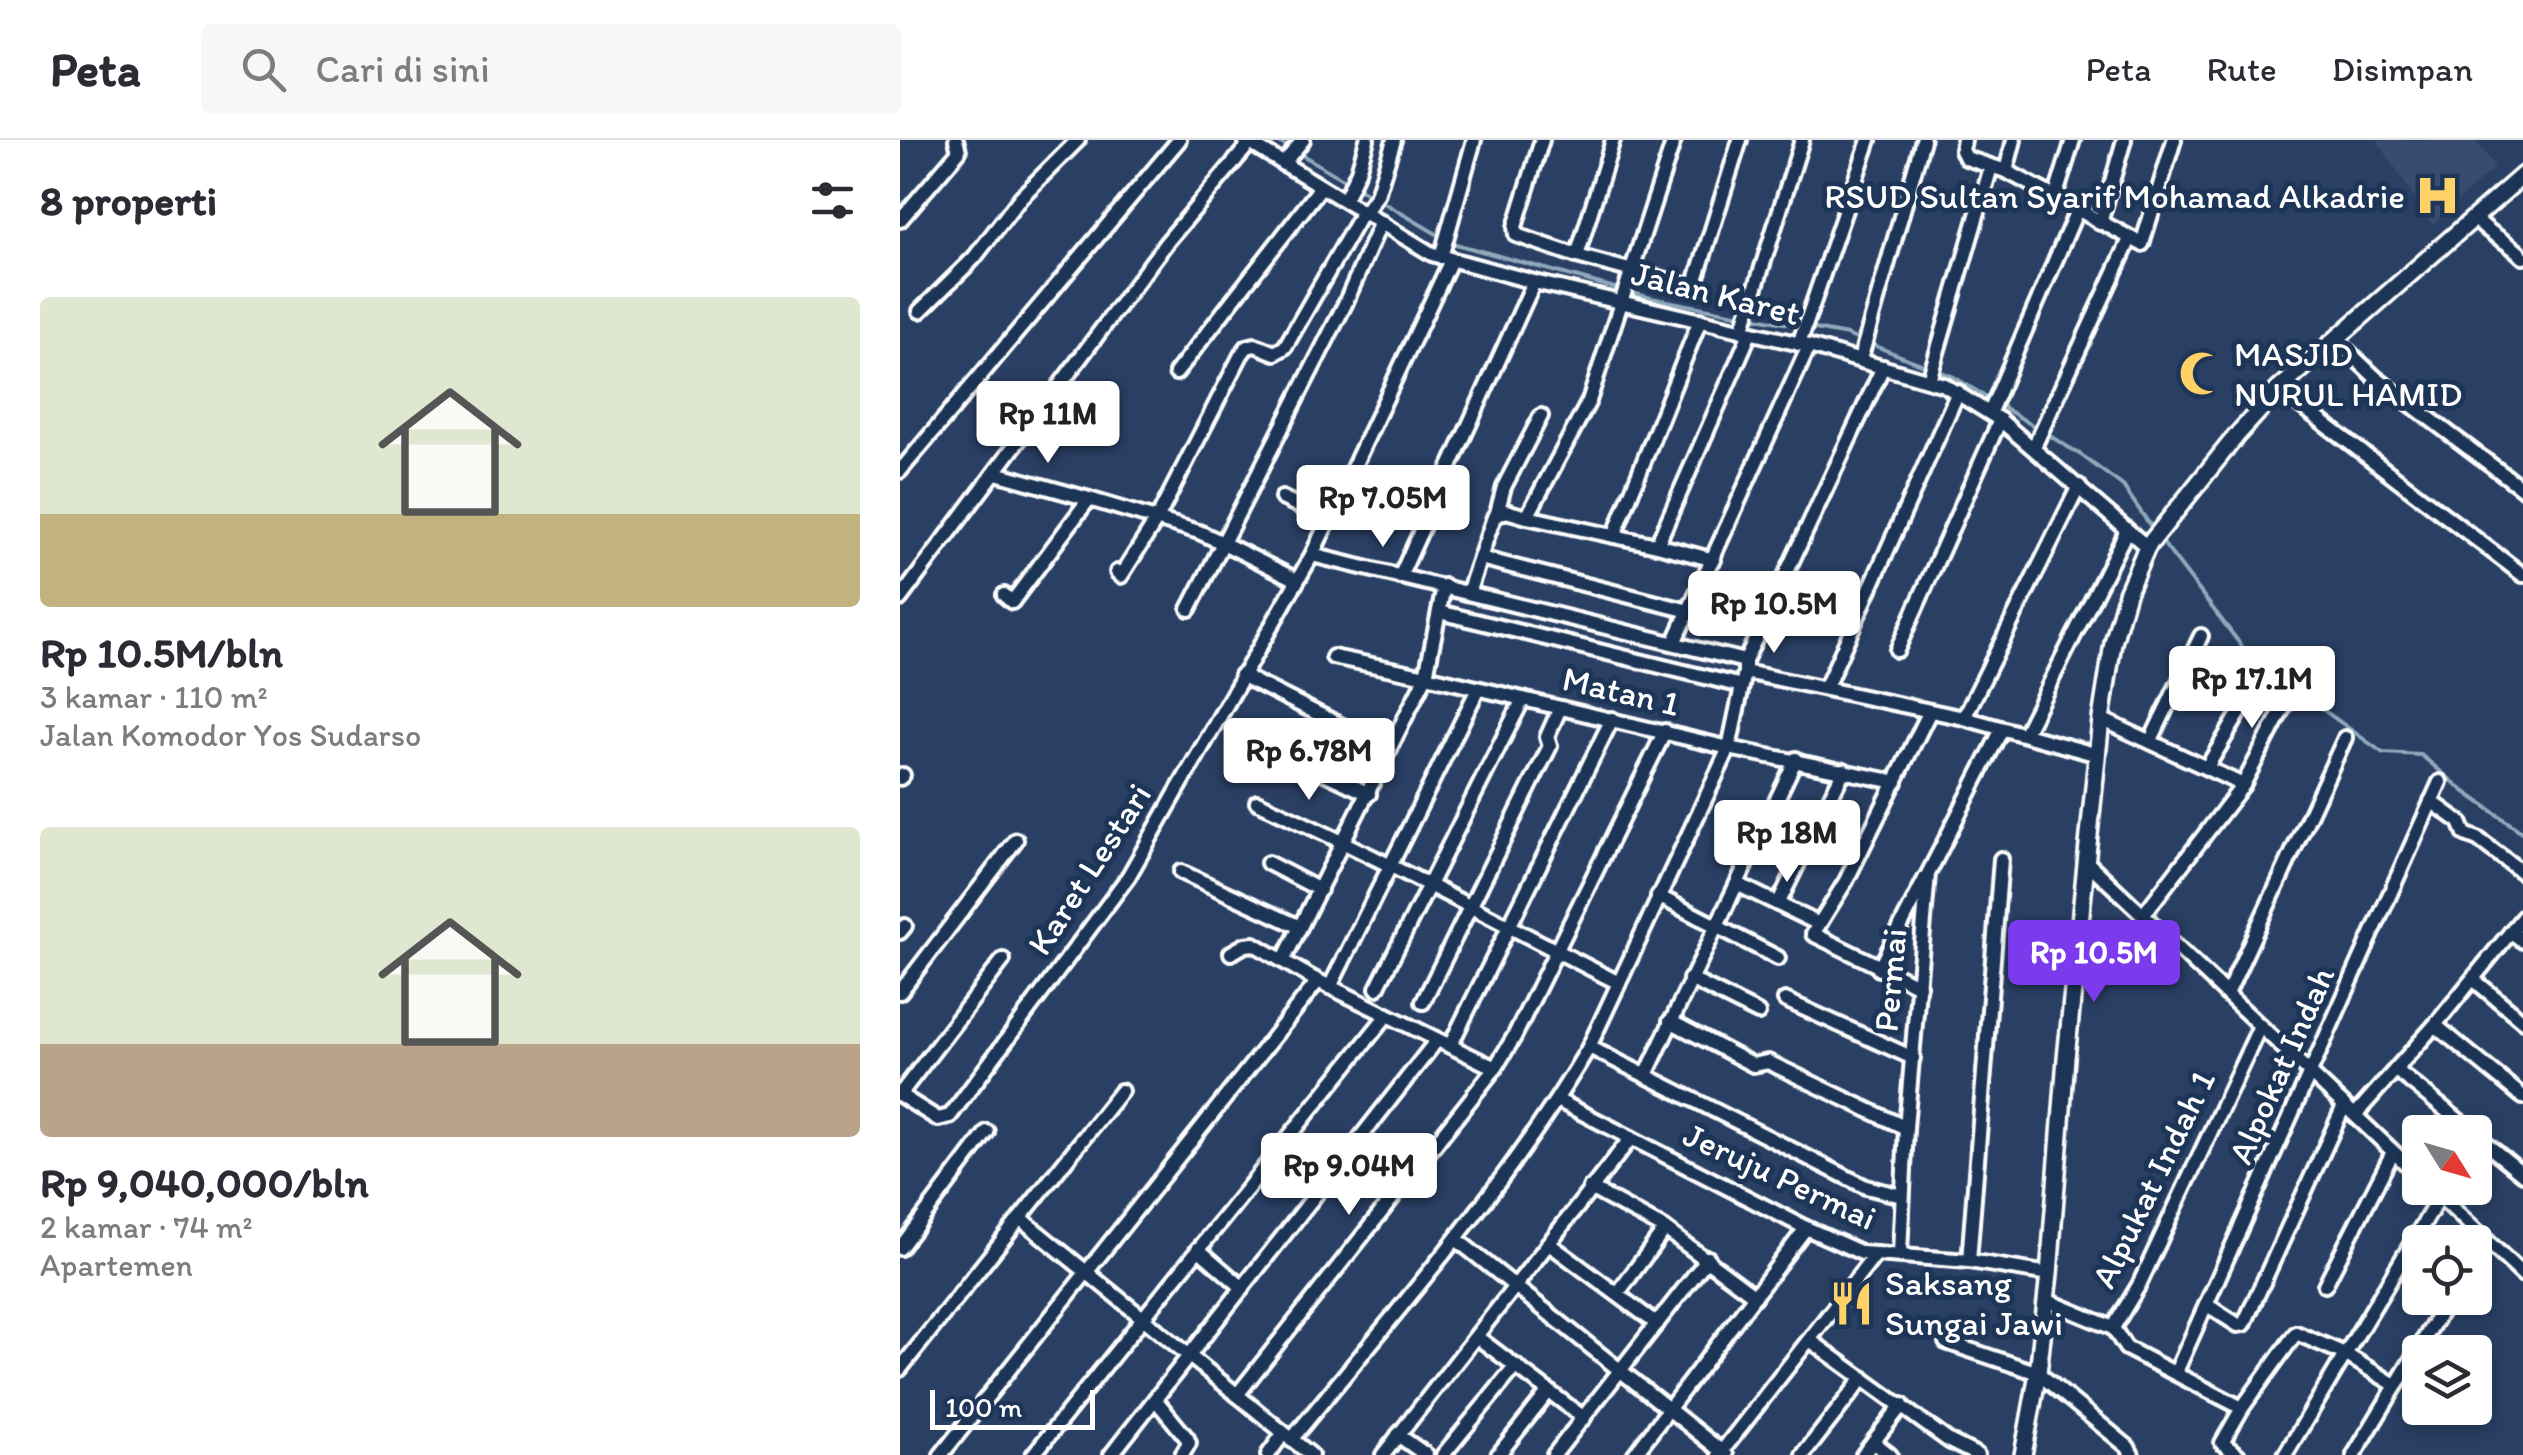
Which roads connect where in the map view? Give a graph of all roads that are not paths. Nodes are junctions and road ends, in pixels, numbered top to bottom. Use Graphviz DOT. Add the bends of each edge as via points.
graph roads {
  1 [pos="956,140"];
  2 [pos="1078,140"];
  3 [pos="1179,140"];
  4 [pos="1368,140"];
  5 [pos="1394,140"];
  6 [pos="1474,140"];
  7 [pos="1542,140"];
  8 [pos="1612,140"];
  9 [pos="1674,140"];
  10 [pos="1740,140"];
  11 [pos="1802,140"];
  12 [pos="1869,140"];
  13 [pos="1922,140"];
  14 [pos="1964,140"];
  15 [pos="2014,140"];
  16 [pos="2073,140"];
  17 [pos="2124,140"];
  18 [pos="2174,140"];
  19 [pos="1248,141"];
  20 [pos="1302,141"];
  21 [pos="1285,162"];
  22 [pos="1991,166"];
  23 [pos="2006,171"];
  24 [pos="2523,175"];
  25 [pos="1321,187"];
  26 [pos="1346,196"];
  27 [pos="2055,198"];
  28 [pos="2077,210"];
  29 [pos="1365,211"];
  30 [pos="2474,217"];
  31 [pos="900,220"];
  32 [pos="1381,222"];
  33 [pos="2100,223"];
  34 [pos="2130,239"];
  35 [pos="1577,256"];
  36 [pos="1445,257"];
  37 [pos="2523,258"];
  38 [pos="1633,272"];
  39 [pos="1534,282"];
  40 [pos="1624,299"];
  41 [pos="920,311"];
  42 [pos="1700,320"];
  43 [pos="1746,330"];
  44 [pos="2334,339"];
  45 [pos="1803,342"];
  46 [pos="1860,357"];
  47 [pos="1882,367"];
  48 [pos="1176,374"];
  49 [pos="1930,377"];
  50 [pos="2279,390"];
  51 [pos="1958,392"];
  52 [pos="1994,414"];
  53 [pos="1541,416"];
  54 [pos="2036,444"];
  55 [pos="900,471"];
  56 [pos="996,473"];
  57 [pos="2078,486"];
  58 [pos="2523,489"];
  59 [pos="1282,498"];
  60 [pos="1089,499"];
  61 [pos="1497,513"];
  62 [pos="1528,517"];
  63 [pos="1157,519"];
  64 [pos="1328,520"];
  65 [pos="2128,530"];
  66 [pos="1614,536"];
  67 [pos="1223,543"];
  68 [pos="1657,545"];
  69 [pos="2148,546"];
  70 [pos="1312,555"];
  71 [pos="1480,558"];
  72 [pos="1714,560"];
  73 [pos="1117,572"];
  74 [pos="2523,575"];
  75 [pos="1400,576"];
  76 [pos="1297,580"];
  77 [pos="1444,586"];
  78 [pos="1468,592"];
  79 [pos="1004,595"];
  80 [pos="900,599"];
  81 [pos="1189,609"];
  82 [pos="1689,611"];
  83 [pos="1439,612"];
  84 [pos="2201,636"];
  85 [pos="1674,642"];
  86 [pos="1897,650"];
  87 [pos="1333,657"];
  88 [pos="1744,673"];
  89 [pos="2263,674"];
  90 [pos="1241,675"];
  91 [pos="1426,676"];
  92 [pos="1826,687"];
  93 [pos="2293,688"];
  94 [pos="1478,689"];
  95 [pos="1523,700"];
  96 [pos="1560,708"];
  97 [pos="1929,712"];
  98 [pos="1964,718"];
  99 [pos="2101,719"];
  100 [pos="1612,720"];
  101 [pos="2002,728"];
  102 [pos="1665,732"];
  103 [pos="2024,734"];
  104 [pos="2345,738"];
  105 [pos="2151,740"];
  106 [pos="1729,748"];
  107 [pos="1390,750"];
  108 [pos="1284,754"];
  109 [pos="2098,755"];
  110 [pos="1796,759"];
  111 [pos="2207,767"];
  112 [pos="1844,770"];
  113 [pos="1896,782"];
  114 [pos="2440,782"];
  115 [pos="2243,785"];
  116 [pos="1368,794"];
  117 [pos="2431,801"];
  118 [pos="1257,802"];
  119 [pos="1016,840"];
  120 [pos="1346,840"];
  121 [pos="2001,860"];
  122 [pos="2087,862"];
  123 [pos="1268,863"];
  124 [pos="1392,868"];
  125 [pos="1181,872"];
  126 [pos="2523,873"];
  127 [pos="1928,874"];
  128 [pos="1737,884"];
  129 [pos="1430,887"];
  130 [pos="1320,890"];
  131 [pos="1658,896"];
  132 [pos="1778,904"];
  133 [pos="1471,908"];
  134 [pos="2143,915"];
  135 [pos="2523,917"];
  136 [pos="1819,924"];
  137 [pos="1716,926"];
  138 [pos="1300,927"];
  139 [pos="1509,927"];
  140 [pos="2511,932"];
  141 [pos="2523,942"];
  142 [pos="1556,951"];
  143 [pos="1231,953"];
  144 [pos="1284,958"];
  145 [pos="1778,958"];
  146 [pos="1003,960"];
  147 [pos="1879,968"];
  148 [pos="1690,978"];
  149 [pos="2472,979"];
  150 [pos="1617,982"];
  151 [pos="1324,984"];
  152 [pos="1920,986"];
  153 [pos="1378,988"];
  154 [pos="900,992"];
  155 [pos="2227,994"];
  156 [pos="1785,1000"];
  157 [pos="1422,1002"];
  158 [pos="1758,1012"];
  159 [pos="1387,1015"];
  160 [pos="1670,1021"];
  161 [pos="2523,1021"];
  162 [pos="2435,1025"];
  163 [pos="2260,1026"];
  164 [pos="1444,1043"];
  165 [pos="1589,1048"];
  166 [pos="1912,1058"];
  167 [pos="1495,1068"];
  168 [pos="2396,1070"];
  169 [pos="2310,1073"];
  170 [pos="1646,1075"];
  171 [pos="1121,1091"];
  172 [pos="901,1094"];
  173 [pos="2523,1098"];
  174 [pos="1558,1100"];
  175 [pos="2350,1111"];
  176 [pos="2451,1115"];
  177 [pos="1906,1128"];
  178 [pos="987,1132"];
  179 [pos="1631,1138"];
  180 [pos="2492,1149"];
  181 [pos="2393,1152"];
  182 [pos="2402,1160"];
  183 [pos="2523,1174"];
  184 [pos="1590,1188"];
  185 [pos="1902,1196"];
  186 [pos="2428,1205"];
  187 [pos="2449,1205"];
  188 [pos="1020,1218"];
  189 [pos="1806,1228"];
  190 [pos="1665,1229"];
  191 [pos="1456,1239"];
  192 [pos="1548,1243"];
  193 [pos="900,1248"];
  194 [pos="1198,1249"];
  195 [pos="1876,1254"];
  196 [pos="1900,1254"];
  197 [pos="1708,1258"];
  198 [pos="1969,1261"];
  199 [pos="1088,1272"];
  200 [pos="2049,1274"];
  201 [pos="2523,1275"];
  202 [pos="2325,1285"];
  203 [pos="1515,1286"];
  204 [pos="1243,1288"];
  205 [pos="1618,1293"];
  206 [pos="1755,1296"];
  207 [pos="2046,1300"];
  208 [pos="2207,1306"];
  209 [pos="2439,1315"];
  210 [pos="1142,1318"];
  211 [pos="1657,1324"];
  212 [pos="2113,1328"];
  213 [pos="1477,1337"];
  214 [pos="1811,1341"];
  215 [pos="1946,1342"];
  216 [pos="2345,1354"];
  217 [pos="1190,1355"];
  218 [pos="1516,1366"];
  219 [pos="900,1370"];
  220 [pos="1621,1371"];
  221 [pos="2176,1372"];
  222 [pos="2038,1374"];
  223 [pos="1863,1378"];
  224 [pos="2395,1385"];
  225 [pos="1549,1391"];
  226 [pos="1238,1395"];
  227 [pos="1155,1399"];
  228 [pos="1902,1406"];
  229 [pos="2242,1408"];
  230 [pos="1670,1410"];
  231 [pos="1584,1418"];
  232 [pos="1398,1434"];
  233 [pos="1287,1437"];
  234 [pos="1873,1442"];
  235 [pos="1949,1448"];
  236 [pos="1722,1454"];
  237 [pos="940,1455"];
  238 [pos="1033,1455"];
  239 [pos="1111,1455"];
  240 [pos="1182,1455"];
  241 [pos="1268,1455"];
  242 [pos="1311,1455"];
  243 [pos="1382,1455"];
  244 [pos="1426,1455"];
  245 [pos="1443,1455"];
  246 [pos="1498,1455"];
  247 [pos="1554,1455"];
  248 [pos="1634,1455"];
  249 [pos="1803,1455"];
  250 [pos="1863,1455"];
  251 [pos="1890,1455"];
  252 [pos="1978,1455"];
  253 [pos="2023,1455"];
  254 [pos="2132,1455"];
  255 [pos="2238,1455"];
  256 [pos="2285,1455"];
  257 [pos="2354,1455"];
  1 -- 31 [label="street" via="959,150"];
  2 -- 41 [label="street"];
  3 -- 55 [label="street"];
  4 -- 26 [label="street"];
  5 -- 29 [label="street" via="1377,195"];
  6 -- 36 [label="street, Karet Lestari"];
  7 -- 35 [label="street" via="1516,235"];
  8 -- 35 [label="street"];
  9 -- 38 [label="street"];
  10 -- 38 [label="street" via="1692,285"];
  11 -- 43 [label="street"];
  12 -- 45 [label="street"];
  13 -- 46 [label="street"];
  14 -- 22 [label="street" via="1966,158"];
  15 -- 23 [label="street"];
  16 -- 27 [label="street"];
  17 -- 33 [label="street"];
  18 -- 34 [label="street" via="2144,242"];
  19 -- 21 [label="street, Jalan Karet"];
  19 -- 56 [label="street"];
  20 -- 21 [label="street"];
  21 -- 25 [label="street, Jalan Karet"];
  22 -- 23 [label="street"];
  22 -- 49 [label="street"];
  23 -- 27 [label="street"];
  24 -- 30 [label="street"];
  25 -- 26 [label="street, Jalan Karet"];
  25 -- 48 [label="street"];
  26 -- 29 [label="street, Jalan Karet"];
  27 -- 28 [label="street"];
  28 -- 33 [label="street"];
  28 -- 52 [label="street"];
  29 -- 32 [label="street, Jalan Karet"];
  29 -- 63 [label="street" via="1286,347 1276,353 1247,347"];
  30 -- 37 [label="street"];
  30 -- 44 [label="street"];
  32 -- 36 [label="street, Jalan Karet"];
  32 -- 67 [label="street"];
  33 -- 34 [label="street"];
  34 -- 54 [label="street"];
  35 -- 38 [label="street"];
  36 -- 39 [label="street, Jalan Karet"];
  36 -- 64 [label="street, Karet Lestari"];
  38 -- 40 [label="street"];
  39 -- 40 [label="street, Jalan Karet"];
  39 -- 75 [label="street"];
  40 -- 42 [label="street, Jalan Karet"];
  40 -- 62 [label="street" via="1589,401"];
  42 -- 43 [label="street, Jalan Karet"];
  42 -- 66 [label="street"];
  43 -- 45 [label="street, Jalan Karet"];
  43 -- 68 [label="street"];
  44 -- 50 [label="street"];
  44 -- 58 [label="street"];
  45 -- 46 [label="street, Jalan Karet"];
  45 -- 72 [label="street"];
  46 -- 47 [label="street, Jalan Karet"];
  47 -- 49 [label="street, Jalan Karet"];
  47 -- 88 [label="street"];
  49 -- 51 [label="street, Jalan Karet"];
  50 -- 69 [label="street"];
  50 -- 74 [label="street"];
  51 -- 52 [label="street, Jalan Karet"];
  51 -- 92 [label="street"];
  52 -- 54 [label="street, Jalan Karet"];
  52 -- 86 [label="street"];
  53 -- 61 [label="street"];
  54 -- 57 [label="street, Jalan Karet"];
  56 -- 60 [label="street"];
  56 -- 80 [label="street"];
  57 -- 65 [label="street, Jalan Karet"];
  57 -- 98 [label="street"];
  59 -- 64 [label="street"];
  60 -- 63 [label="street"];
  60 -- 79 [label="street" via="1012,602"];
  61 -- 62 [label="street"];
  61 -- 71 [label="street"];
  62 -- 66 [label="street"];
  63 -- 67 [label="street"];
  63 -- 73 [label="street" via="1121,576"];
  64 -- 70 [label="street, Karet Lestari"];
  65 -- 69 [label="street, Jalan Karet"];
  65 -- 103 [label="street"];
  66 -- 68 [label="street"];
  67 -- 76 [label="street"];
  67 -- 81 [label="street"];
  68 -- 72 [label="street"];
  69 -- 99 [label="street" via="2119,617"];
  70 -- 75 [label="street"];
  70 -- 76 [label="street, Karet Lestari"];
  71 -- 78 [label="street"];
  71 -- 82 [label="street"];
  72 -- 82 [label="street"];
  75 -- 77 [label="street"];
  76 -- 90 [label="street, Karet Lestari"];
  77 -- 78 [label="street"];
  77 -- 83 [label="street"];
  78 -- 85 [label="street"];
  82 -- 85 [label="street"];
  83 -- 88 [label="street"];
  83 -- 91 [label="street"];
  84 -- 105 [label="street"];
  85 -- 88 [label="street"];
  87 -- 91 [label="street, Matan 1"];
  88 -- 92 [label="street"];
  88 -- 106 [label="street"];
  89 -- 111 [label="street"];
  90 -- 107 [label="street"];
  90 -- 172 [label="street, Karet Lestari" via="1117,894 950,1116 938,1119"];
  91 -- 94 [label="street, Matan 1"];
  91 -- 107 [label="street"];
  92 -- 97 [label="street"];
  93 -- 115 [label="street"];
  94 -- 95 [label="street, Matan 1"];
  94 -- 124 [label="street"];
  95 -- 96 [label="street, Matan 1"];
  95 -- 129 [label="street"];
  96 -- 100 [label="street, Matan 1"];
  96 -- 133 [label="street" via="1547,737 1550,746"];
  97 -- 98 [label="street"];
  97 -- 113 [label="street"];
  98 -- 101 [label="street"];
  99 -- 105 [label="street"];
  99 -- 109 [label="street"];
  100 -- 102 [label="street, Matan 1"];
  100 -- 139 [label="street"];
  101 -- 103 [label="street"];
  101 -- 127 [label="street, Permai"];
  102 -- 106 [label="street, Matan 1"];
  102 -- 142 [label="street"];
  103 -- 109 [label="street"];
  104 -- 155 [label="street"];
  105 -- 111 [label="street"];
  106 -- 110 [label="street, Matan 1"];
  106 -- 131 [label="street"];
  107 -- 116 [label="street"];
  108 -- 116 [label="street"];
  109 -- 122 [label="street"];
  110 -- 112 [label="street, Matan 1"];
  110 -- 128 [label="street"];
  111 -- 115 [label="street"];
  112 -- 113 [label="street, Matan 1"];
  112 -- 132 [label="street"];
  113 -- 136 [label="street"];
  114 -- 117 [label="street, Alpokat Indah"];
  115 -- 134 [label="street"];
  116 -- 120 [label="street"];
  117 -- 126 [label="street" via="2460,822 2465,834"];
  117 -- 169 [label="street, Alpokat Indah"];
  118 -- 120 [label="street"];
  119 -- 154 [label="street"];
  120 -- 124 [label="street"];
  120 -- 130 [label="street"];
  121 -- 198 [label="street"];
  122 -- 134 [label="street"];
  122 -- 200 [label="street"];
  123 -- 130 [label="street"];
  124 -- 129 [label="street"];
  124 -- 151 [label="street"];
  125 -- 138 [label="street"];
  127 -- 147 [label="street"];
  127 -- 152 [label="street, Permai"];
  128 -- 132 [label="street"];
  128 -- 137 [label="street"];
  129 -- 133 [label="street"];
  129 -- 153 [label="street"];
  130 -- 138 [label="street"];
  131 -- 137 [label="street"];
  131 -- 150 [label="street"];
  132 -- 136 [label="street"];
  133 -- 139 [label="street"];
  133 -- 157 [label="street"];
  134 -- 155 [label="street"];
  135 -- 140 [label="street"];
  136 -- 147 [label="street" via="1813,934"];
  137 -- 145 [label="street"];
  137 -- 148 [label="street"];
  138 -- 144 [label="street"];
  139 -- 142 [label="street"];
  139 -- 164 [label="street"];
  140 -- 141 [label="street"];
  140 -- 149 [label="street"];
  142 -- 150 [label="street"];
  142 -- 167 [label="street"];
  143 -- 144 [label="street" via="1254,944"];
  144 -- 151 [label="street"];
  146 -- 172 [label="street"];
  147 -- 152 [label="street"];
  148 -- 158 [label="street"];
  148 -- 160 [label="street"];
  149 -- 161 [label="street"];
  149 -- 162 [label="street"];
  150 -- 165 [label="street"];
  151 -- 159 [label="street"];
  151 -- 199 [label="street"];
  152 -- 166 [label="street, Permai"];
  155 -- 163 [label="street"];
  156 -- 166 [label="street"];
  159 -- 164 [label="street"];
  159 -- 194 [label="street"];
  160 -- 170 [label="street"];
  160 -- 177 [label="street"];
  162 -- 168 [label="street"];
  162 -- 173 [label="street"];
  163 -- 169 [label="street"];
  163 -- 212 [label="street, Alpukat Indah 1"];
  164 -- 167 [label="street"];
  164 -- 204 [label="street"];
  165 -- 170 [label="street"];
  165 -- 174 [label="street"];
  166 -- 177 [label="street, Permai"];
  167 -- 226 [label="street"];
  168 -- 175 [label="street"];
  168 -- 176 [label="street"];
  169 -- 175 [label="street"];
  169 -- 208 [label="street, Alpokat Indah"];
  170 -- 185 [label="street" via="1866,1187"];
  171 -- 188 [label="street"];
  174 -- 179 [label="street, Jeruju Permai"];
  174 -- 191 [label="street"];
  175 -- 181 [label="street"];
  175 -- 208 [label="street" via="2244,1324"];
  177 -- 185 [label="street, Permai"];
  178 -- 193 [label="street"];
  179 -- 184 [label="street"];
  179 -- 189 [label="street, Jeruju Permai"];
  180 -- 183 [label="street"];
  181 -- 182 [label="street"];
  181 -- 202 [label="street"];
  184 -- 190 [label="street"];
  184 -- 192 [label="street"];
  185 -- 196 [label="street, Permai"];
  186 -- 216 [label="street"];
  187 -- 201 [label="street"];
  188 -- 199 [label="street"];
  188 -- 219 [label="street"];
  189 -- 195 [label="street, Jeruju Permai"];
  189 -- 206 [label="street"];
  190 -- 197 [label="street"];
  190 -- 205 [label="street"];
  191 -- 203 [label="street"];
  191 -- 233 [label="street"];
  192 -- 203 [label="street"];
  192 -- 205 [label="street"];
  194 -- 204 [label="street"];
  194 -- 210 [label="street"];
  195 -- 196 [label="street, Jeruju Permai"];
  195 -- 214 [label="street"];
  196 -- 198 [label="street, Jeruju Permai"];
  197 -- 206 [label="street"];
  197 -- 211 [label="street"];
  198 -- 200 [label="street, Jeruju Permai"];
  199 -- 210 [label="street"];
  199 -- 237 [label="street"];
  200 -- 207 [label="street"];
  203 -- 213 [label="street"];
  203 -- 220 [label="street"];
  204 -- 217 [label="street"];
  205 -- 211 [label="street"];
  206 -- 230 [label="street"];
  207 -- 212 [label="street"];
  207 -- 222 [label="street"];
  208 -- 221 [label="street, Alpokat Indah"];
  209 -- 224 [label="street"];
  210 -- 217 [label="street"];
  210 -- 238 [label="street"];
  211 -- 220 [label="street"];
  212 -- 221 [label="street, Alpukat Indah 1" via="2126,1348"];
  213 -- 218 [label="street"];
  213 -- 232 [label="street"];
  214 -- 223 [label="street"];
  214 -- 236 [label="street"];
  215 -- 222 [label="street"];
  216 -- 224 [label="street"];
  216 -- 229 [label="street" via="2291,1336"];
  216 -- 256 [label="street"];
  217 -- 226 [label="street"];
  217 -- 227 [label="street"];
  218 -- 225 [label="street"];
  218 -- 245 [label="street"];
  220 -- 230 [label="street"];
  220 -- 231 [label="street"];
  221 -- 229 [label="street, Alpukat Indah 1"];
  222 -- 253 [label="street"];
  222 -- 254 [label="street"];
  223 -- 228 [label="street"];
  223 -- 249 [label="street"];
  224 -- 257 [label="street"];
  225 -- 231 [label="street"];
  225 -- 246 [label="street"];
  226 -- 233 [label="street"];
  227 -- 239 [label="street"];
  227 -- 240 [label="street" via="1187,1438"];
  228 -- 234 [label="street"];
  228 -- 235 [label="street"];
  229 -- 255 [label="street" via="2222,1443"];
  230 -- 236 [label="street"];
  230 -- 248 [label="street"];
  231 -- 247 [label="street"];
  232 -- 243 [label="street"];
  232 -- 244 [label="street"];
  233 -- 241 [label="street"];
  233 -- 242 [label="street"];
  234 -- 250 [label="street"];
  234 -- 251 [label="street"];
  235 -- 252 [label="street"];
}
